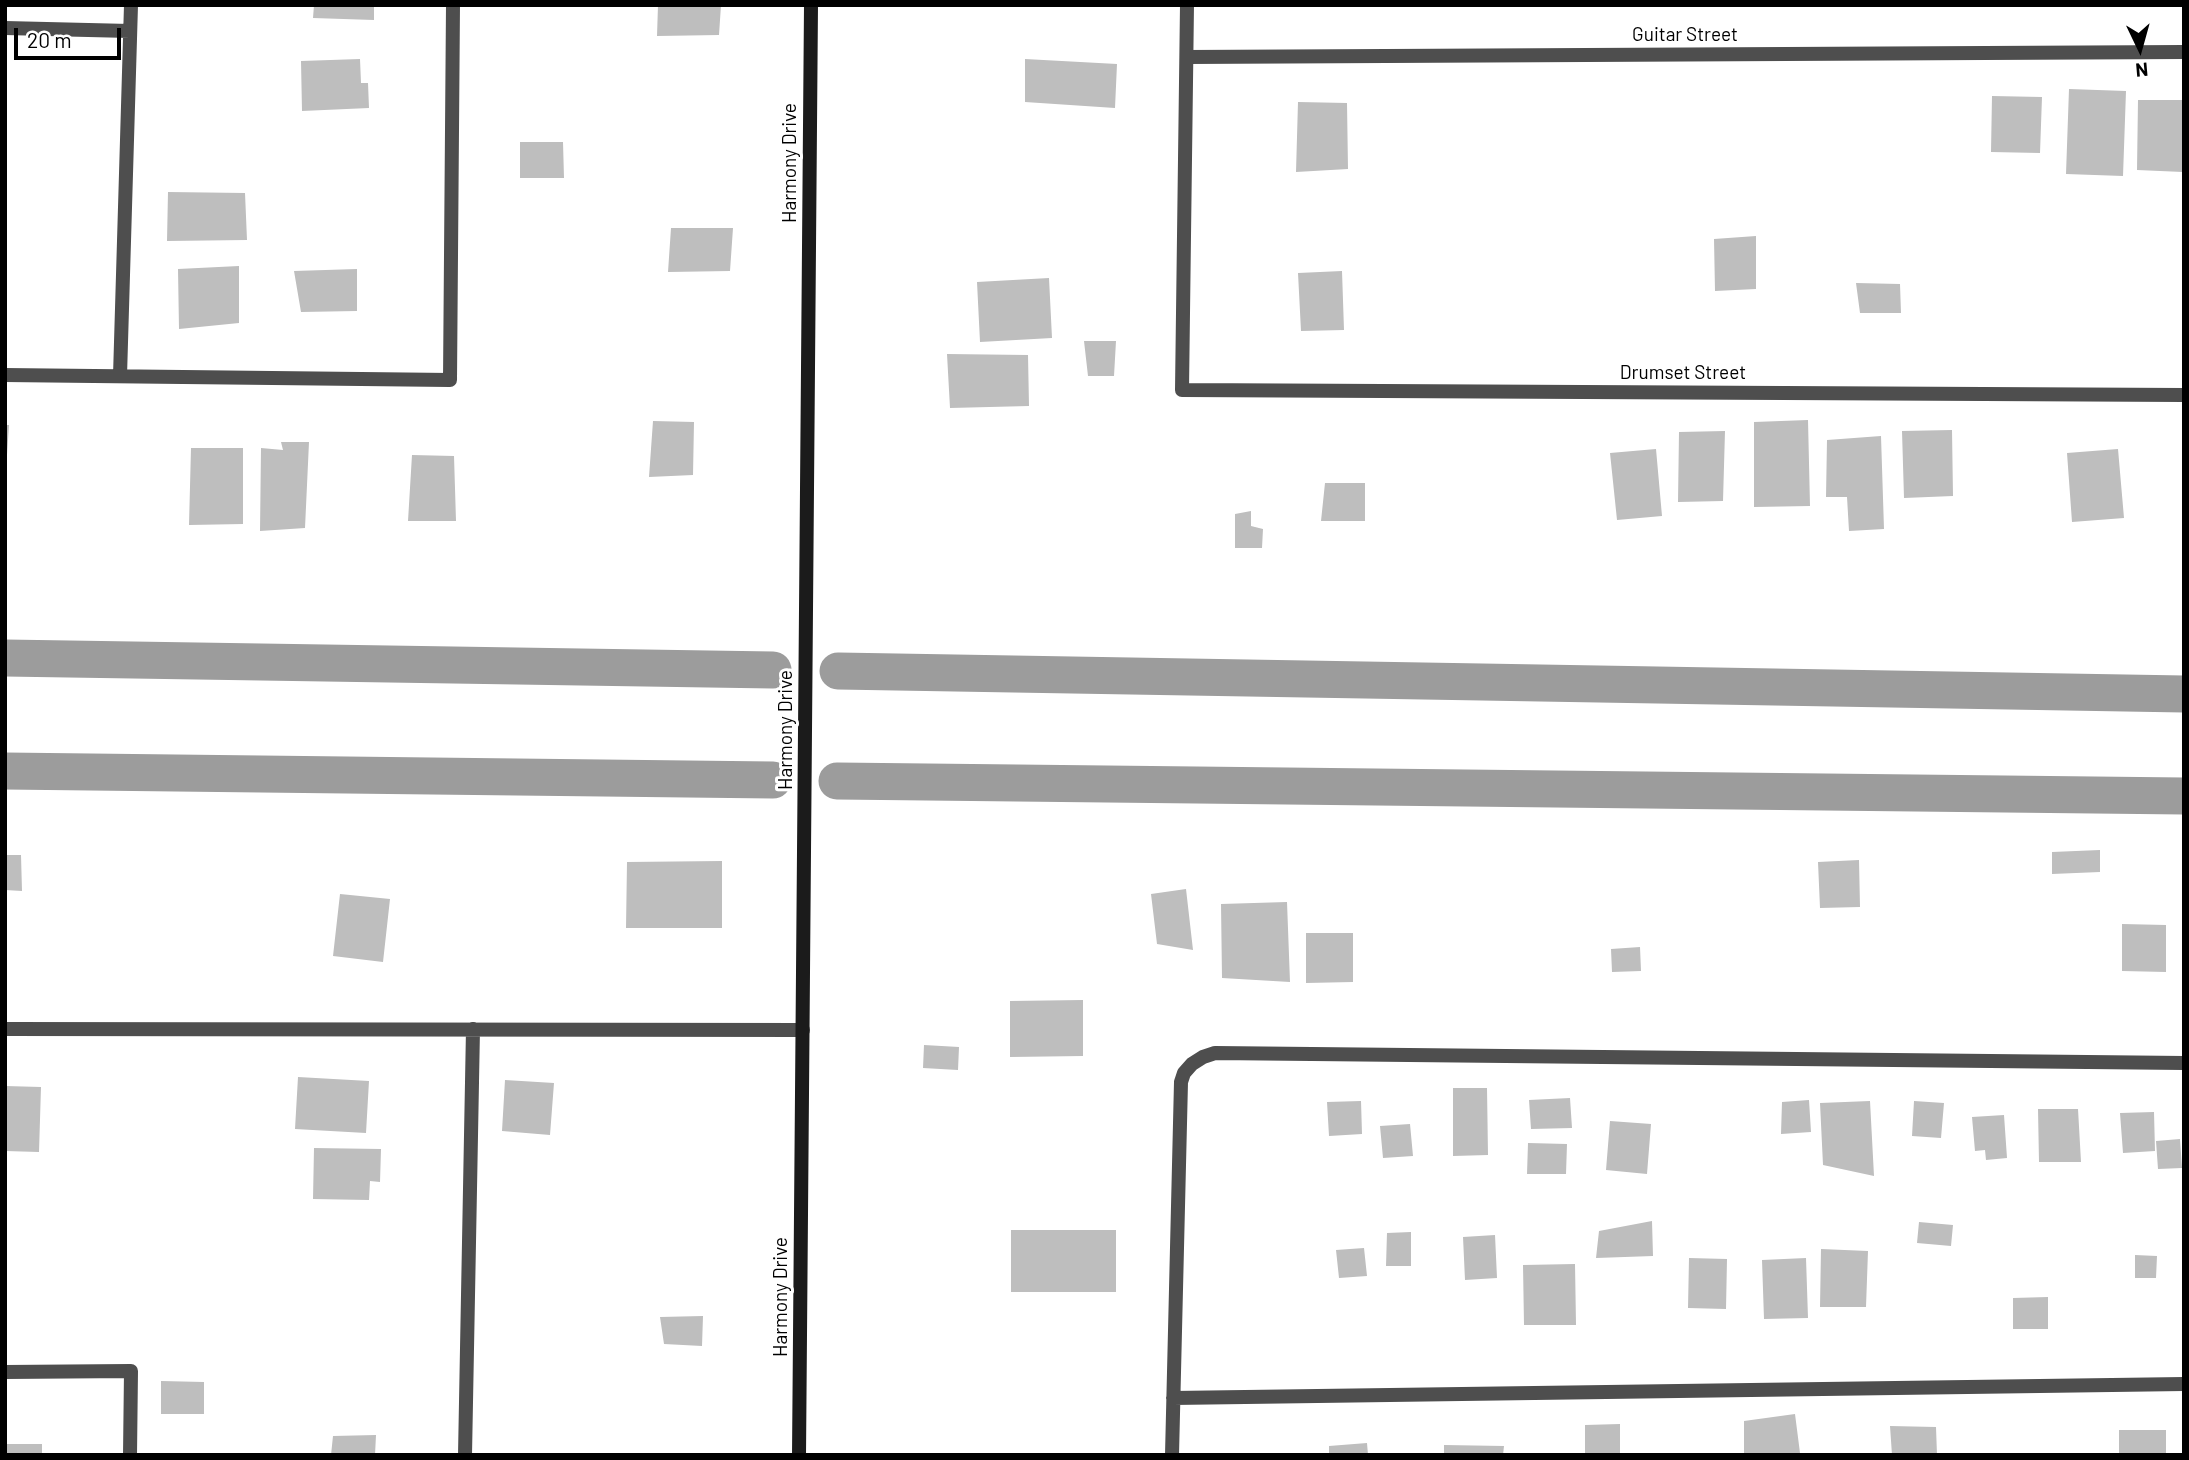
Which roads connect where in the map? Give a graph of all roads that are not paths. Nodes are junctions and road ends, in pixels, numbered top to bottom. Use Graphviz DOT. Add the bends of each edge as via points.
graph roads {
  1 [pos="131,5"];
  2 [pos="453,5"];
  3 [pos="811,5"];
  4 [pos="1187,5"];
  5 [pos="5,28"];
  6 [pos="130,31"];
  7 [pos="2184,52"];
  8 [pos="1186,57"];
  9 [pos="5,375"];
  10 [pos="120,376"];
  11 [pos="2184,395"];
  12 [pos="5,1029"];
  13 [pos="472,1029"];
  14 [pos="803,1030"];
  15 [pos="2184,1063"];
  16 [pos="5,1372"];
  17 [pos="2184,1384"];
  18 [pos="1173,1398"];
  19 [pos="130,1455"];
  20 [pos="465,1455"];
  21 [pos="799,1455"];
  22 [pos="1172,1455"];
  1 -- 6 [label="street"];
  2 -- 10 [label="street" via="450,380"];
  3 -- 14 [label="street, Harmony Drive"];
  4 -- 8 [label="street"];
  5 -- 6 [label="street"];
  6 -- 10 [label="street"];
  7 -- 8 [label="street, Guitar Street"];
  8 -- 11 [label="street, Drumset Street" via="1182,390"];
  9 -- 10 [label="street"];
  12 -- 13 [label="street"];
  13 -- 14 [label="street"];
  13 -- 20 [label="street"];
  14 -- 21 [label="street, Harmony Drive"];
  15 -- 18 [label="street" via="1215,1053 1192,1064 1181,1082"];
  16 -- 19 [label="street" via="131,1371"];
  17 -- 18 [label="street"];
  18 -- 22 [label="street"];
}
